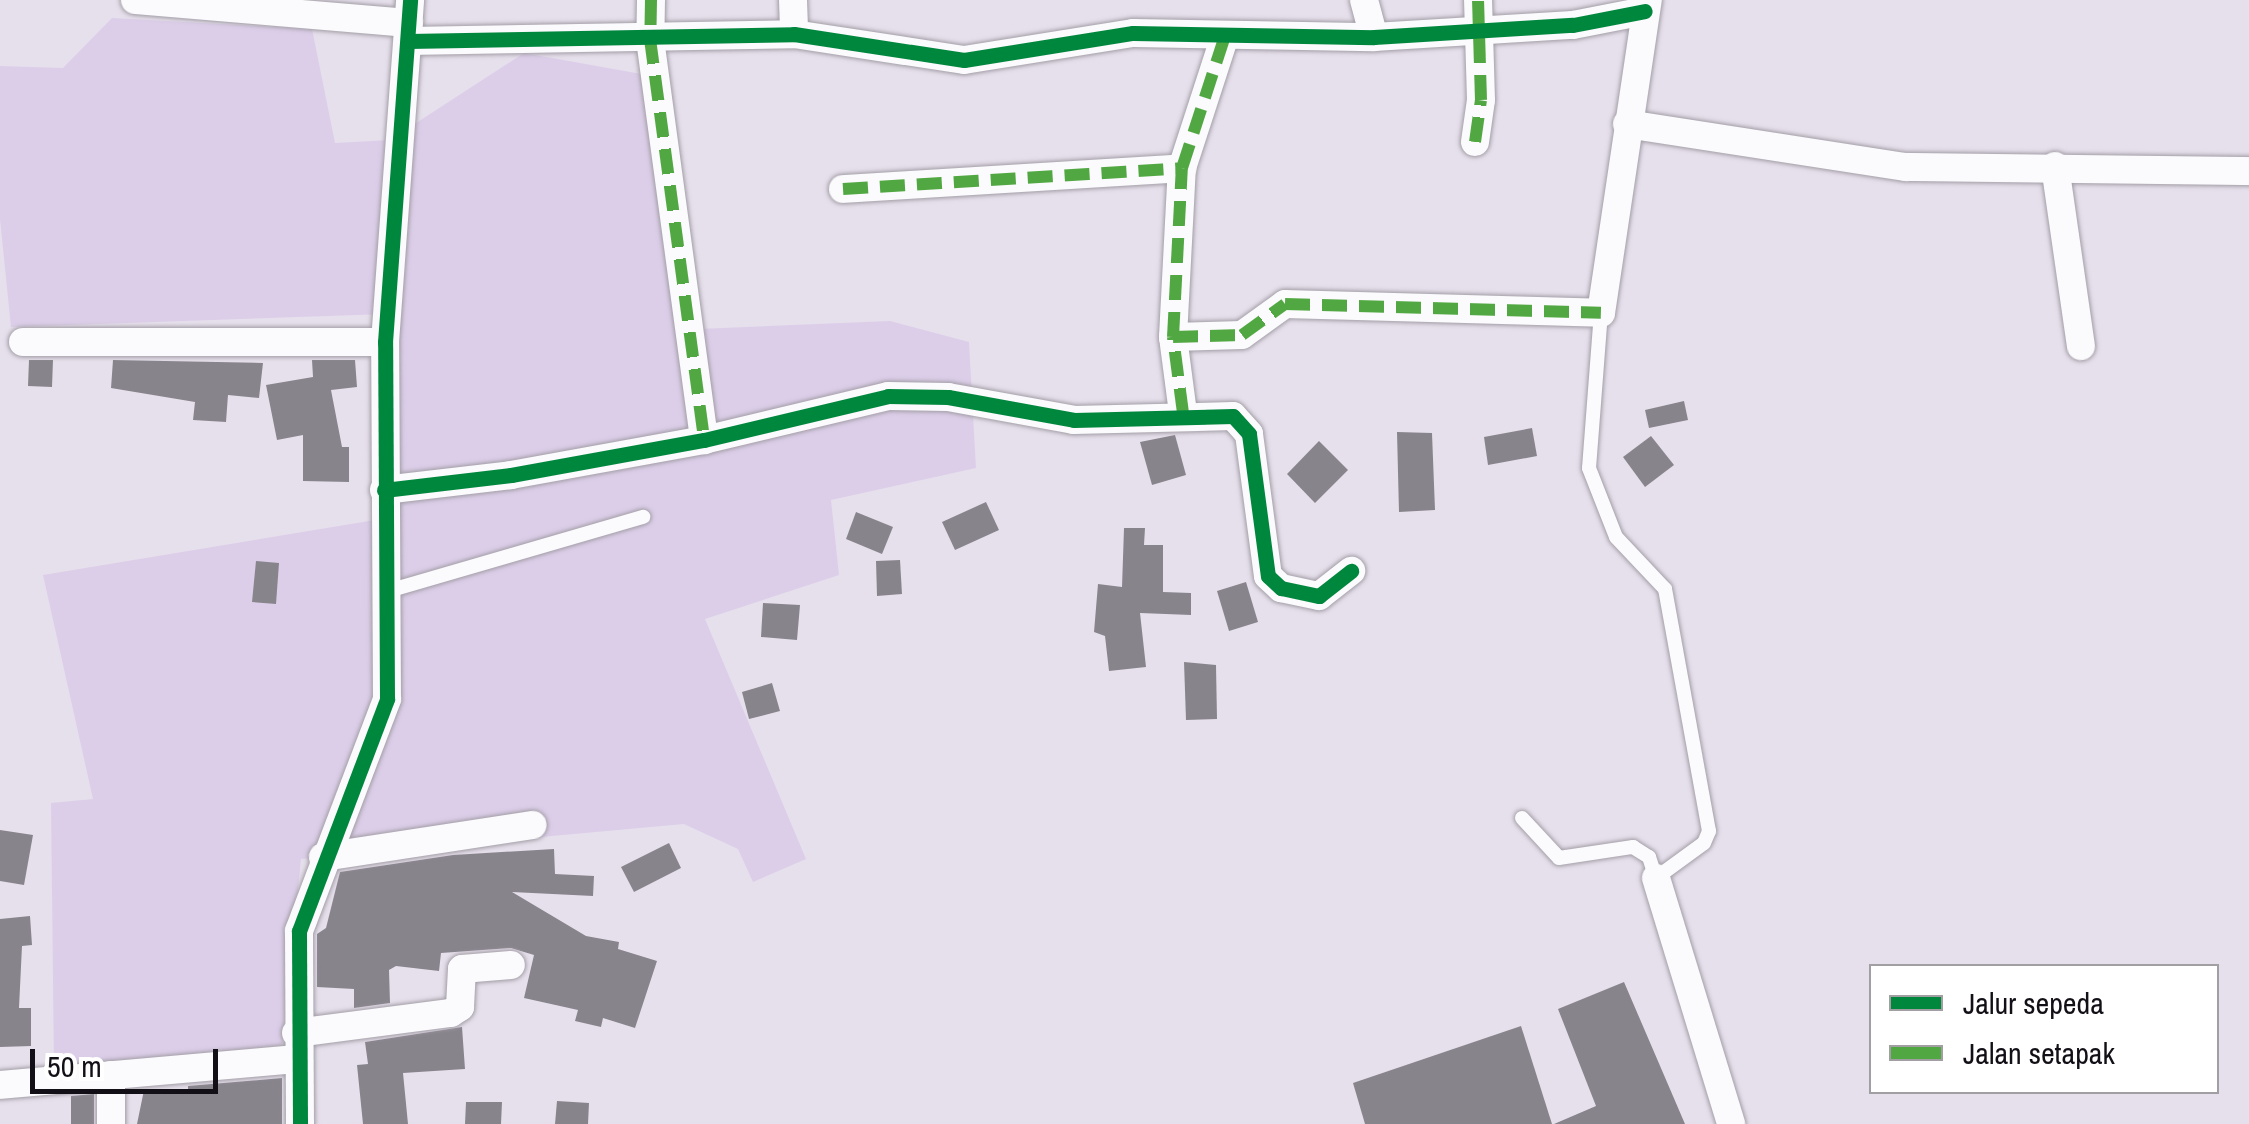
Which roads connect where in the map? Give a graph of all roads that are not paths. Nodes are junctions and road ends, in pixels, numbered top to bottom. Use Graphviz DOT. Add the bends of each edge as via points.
graph roads {
  1 [pos="135,0"];
  2 [pos="651,0"];
  3 [pos="793,0"];
  4 [pos="1364,0"];
  5 [pos="1478,0"];
  6 [pos="1647,5"];
  7 [pos="409,21"];
  8 [pos="1481,30"];
  9 [pos="794,34"];
  10 [pos="1225,36"];
  11 [pos="1374,37"];
  12 [pos="650,39"];
  13 [pos="1627,124"];
  14 [pos="1475,142"];
  15 [pos="2054,166"];
  16 [pos="1182,168"];
  17 [pos="2249,171"];
  18 [pos="843,189"];
  19 [pos="1601,313"];
  20 [pos="1174,337"];
  21 [pos="23,342"];
  22 [pos="385,342"];
  23 [pos="2082,346"];
  24 [pos="1183,413"];
  25 [pos="704,440"];
  26 [pos="384,490"];
  27 [pos="643,517"];
  28 [pos="1351,571"];
  29 [pos="388,591"];
  30 [pos="1522,818"];
  31 [pos="532,825"];
  32 [pos="324,857"];
  33 [pos="1656,878"];
  34 [pos="511,965"];
  35 [pos="296,1046"];
  36 [pos="111,1075"];
  37 [pos="0,1085"];
  38 [pos="111,1124"];
  39 [pos="300,1124"];
  40 [pos="1731,1124"];
  1 -- 7 [label="street"];
  2 -- 12 [label="street"];
  3 -- 9 [label="street"];
  4 -- 11 [label="street"];
  5 -- 8 [label="street"];
  6 -- 8 [label="street" via="1610,21"];
  6 -- 13 [label="street"];
  7 -- 12 [label="street"];
  7 -- 22 [label="street"];
  8 -- 11 [label="street"];
  8 -- 14 [label="street"];
  9 -- 10 [label="street" via="964,60 1080,38"];
  9 -- 12 [label="street"];
  10 -- 11 [label="street"];
  10 -- 16 [label="street"];
  12 -- 25 [label="street"];
  13 -- 15 [label="street" via="1906,167"];
  13 -- 19 [label="street"];
  15 -- 17 [label="street"];
  15 -- 23 [label="street"];
  16 -- 18 [label="street"];
  16 -- 20 [label="street"];
  19 -- 20 [label="street" via="1285,304 1242,335"];
  19 -- 33 [label="lane" via="1588,468 1616,537 1665,590 1712,815 1704,843"];
  20 -- 24 [label="street"];
  21 -- 22 [label="street"];
  22 -- 26 [label="street"];
  24 -- 25 [label="street" via="1074,420 918,393"];
  24 -- 28 [label="street" via="1233,416 1249,434 1261,558 1281,588 1319,596"];
  25 -- 26 [label="street"];
  26 -- 29 [label="street"];
  27 -- 29 [label="lane"];
  29 -- 32 [label="street" via="386,699"];
  30 -- 33 [label="lane" via="1559,858 1633,847 1649,857"];
  31 -- 32 [label="street"];
  32 -- 35 [label="street" via="296,951"];
  33 -- 40 [label="street"];
  34 -- 35 [label="street" via="462,969 460,1007 452,1013"];
  35 -- 36 [label="street"];
  35 -- 39 [label="street"];
  36 -- 37 [label="street"];
  36 -- 38 [label="street"];
}
